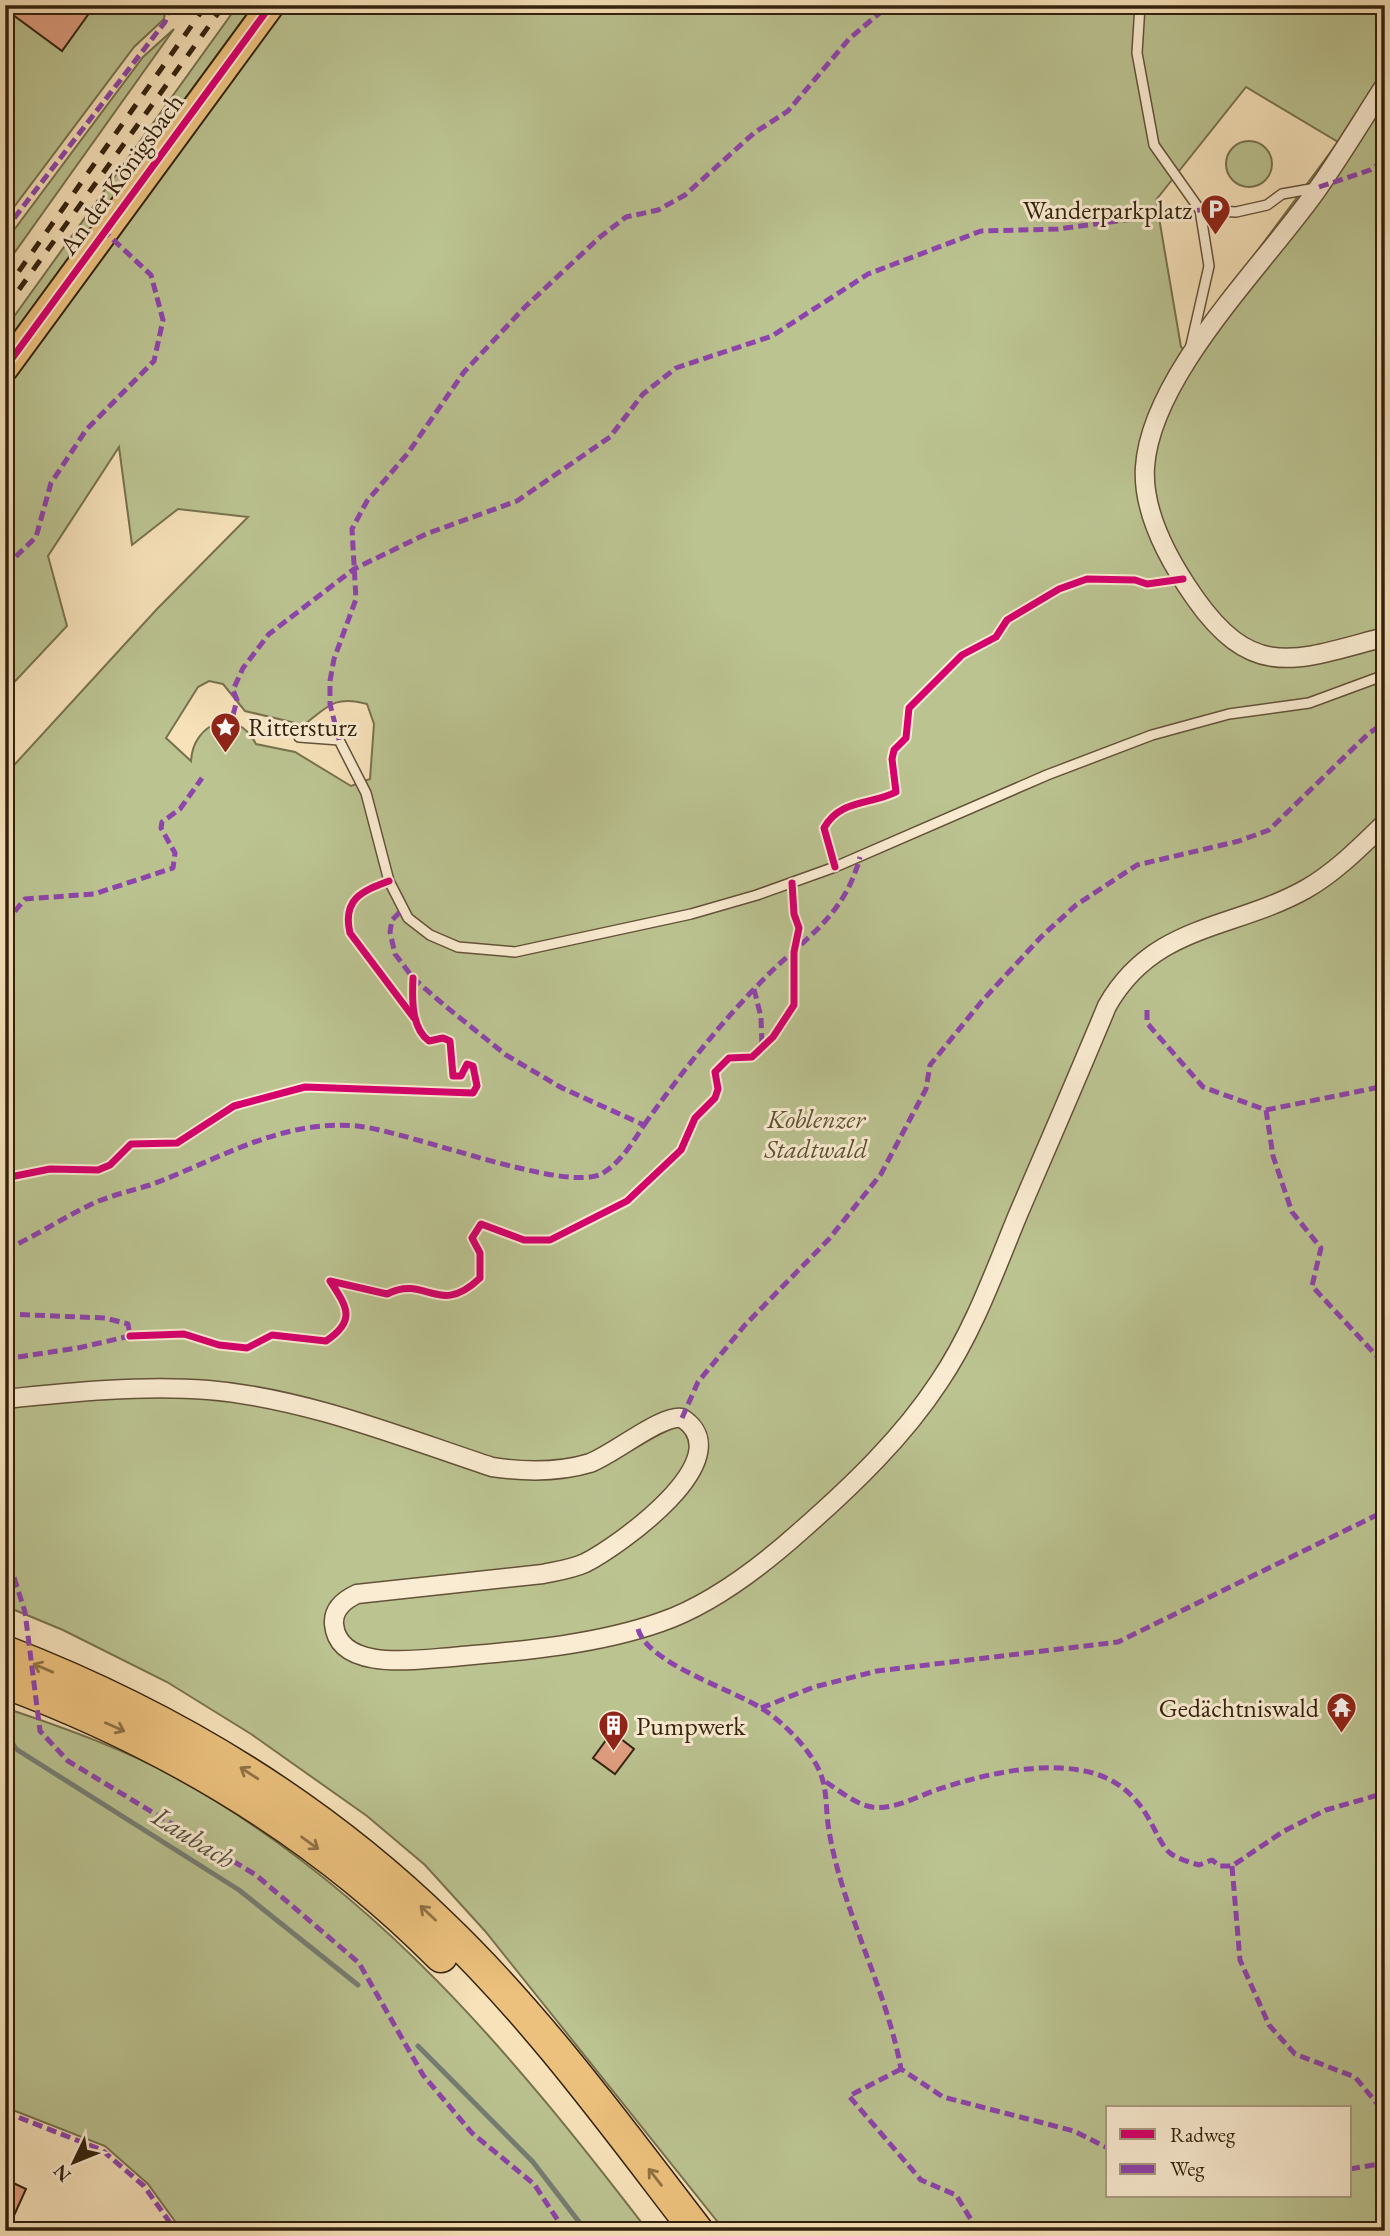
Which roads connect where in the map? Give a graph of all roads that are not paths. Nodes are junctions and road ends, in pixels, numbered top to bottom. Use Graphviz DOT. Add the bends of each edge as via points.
graph roads {
  1 [pos="271,5"];
  2 [pos="1140,5"];
  3 [pos="1385,85"];
  4 [pos="1319,187"];
  5 [pos="1200,210"];
  6 [pos="1195,350"];
  7 [pos="5,368"];
  8 [pos="1385,636"];
  9 [pos="1385,676"];
  10 [pos="299,737"];
  11 [pos="1385,823"];
  12 [pos="5,1399"];
  13 [pos="5,1652"];
  14 [pos="5,1682"];
  15 [pos="670,2231"];
  16 [pos="697,2231"];
  1 -- 7 [label="main road, An der Königsbach"];
  2 -- 5 [label="lane" via="1137,52 1154,145"];
  3 -- 4 [label="street"];
  4 -- 5 [label="lane" via="1282,194 1268,205 1236,212"];
  4 -- 6 [label="street"];
  5 -- 6 [label="lane" via="1209,266 1191,346"];
  6 -- 8 [label="street" via="1156,418 1145,467 1156,527 1188,588 1225,636 1266,657 1299,658"];
  9 -- 10 [label="lane" via="1309,703 1229,714 1152,735 757,895 515,952 458,947 430,935 408,918 389,881 366,793 339,740"];
  11 -- 12 [label="street" via="1338,867 1306,889 1169,942 1122,981 1107,1006 972,1322 938,1384 885,1449 797,1535 729,1586 670,1619 567,1643 389,1660 351,1651 337,1638 334,1621 339,1606 357,1594 534,1575 573,1567 603,1553 654,1515 691,1469 696,1436 682,1418 668,1418 590,1462 529,1472 492,1467 279,1402 209,1390 140,1389"];
  16 -- 13 [label="highway, one-way" via="511,1998 443,1926 368,1860 299,1807 194,1738"];
  14 -- 15 [label="highway, one-way" via="119,1728 187,1764 280,1822 379,1899 474,1989 524,2045"];
}
